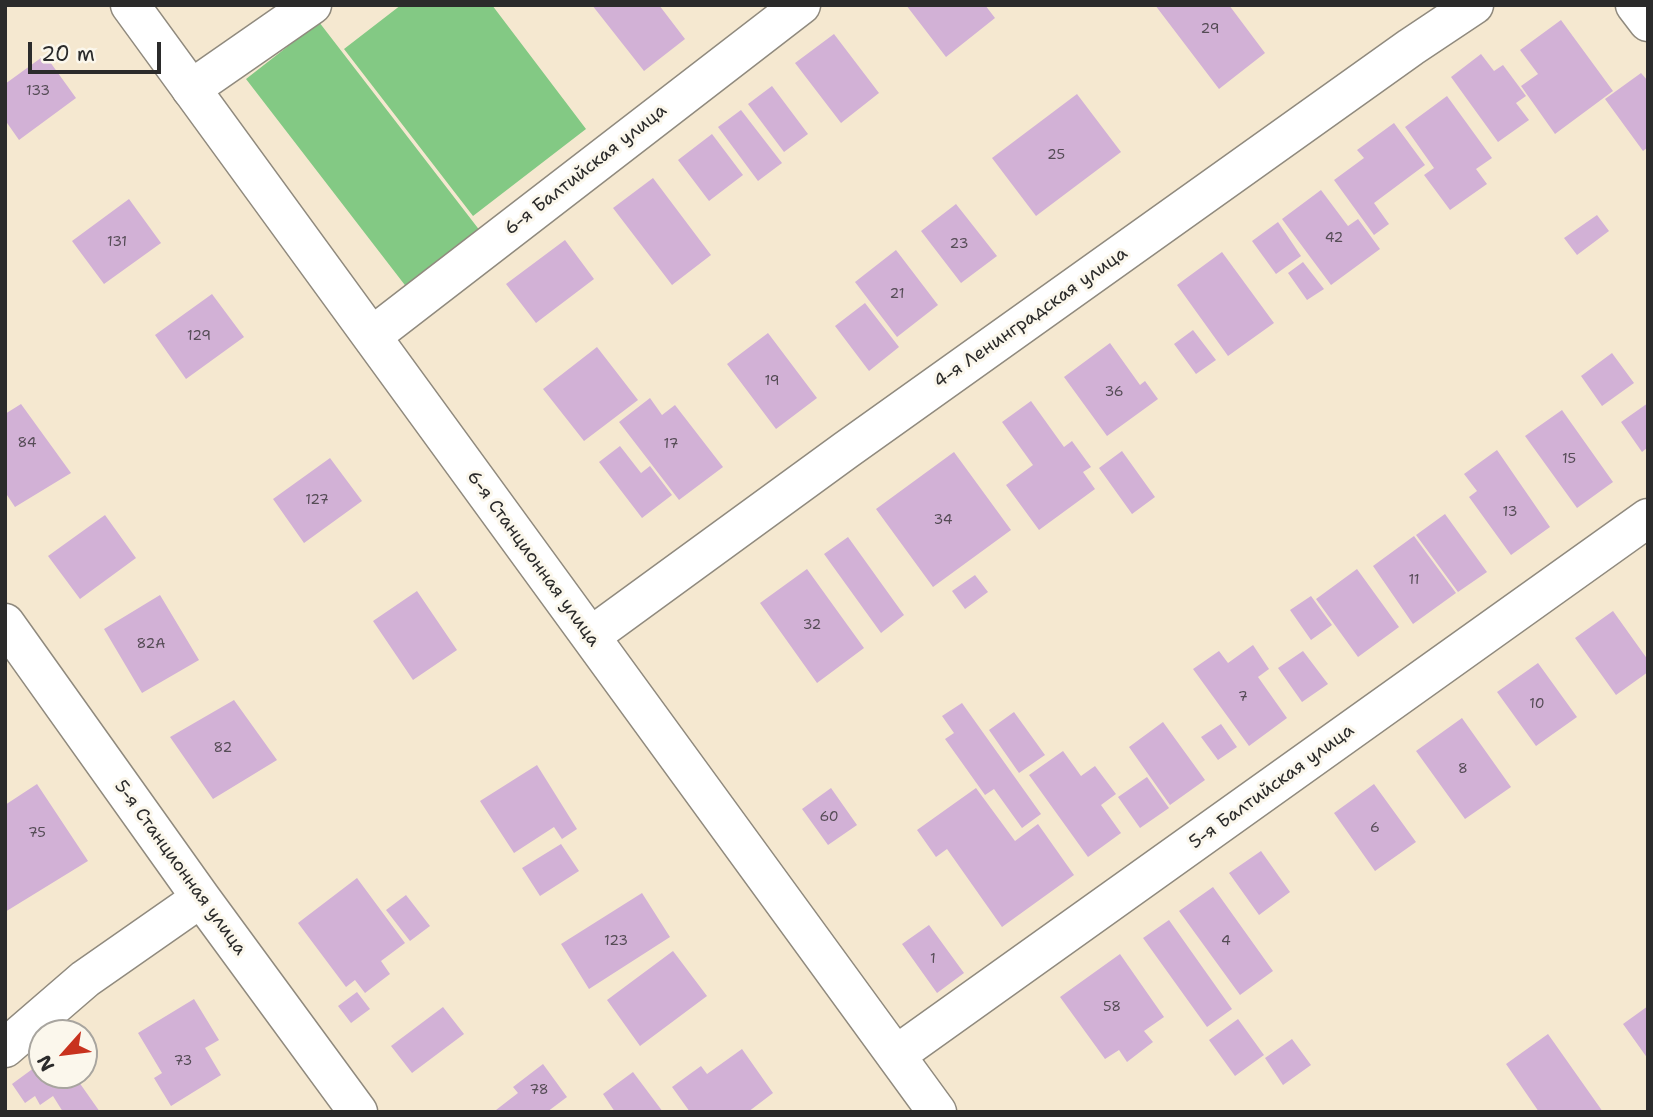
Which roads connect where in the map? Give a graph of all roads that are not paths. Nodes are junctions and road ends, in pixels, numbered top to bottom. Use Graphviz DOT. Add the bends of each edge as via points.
graph roads {
  1 [pos="130,5"];
  2 [pos="312,5"];
  3 [pos="801,5"];
  4 [pos="1474,5"];
  5 [pos="1635,5"];
  6 [pos="1648,22"];
  7 [pos="191,89"];
  8 [pos="372,336"];
  9 [pos="1648,518"];
  10 [pos="5,623"];
  11 [pos="591,636"];
  12 [pos="201,898"];
  13 [pos="5,1048"];
  14 [pos="896,1055"];
  15 [pos="358,1112"];
  16 [pos="937,1112"];
  1 -- 7 [label="street, 6-я Станционная улица"];
  2 -- 7 [label="street"];
  3 -- 8 [label="street, 6-я Балтийская улица"];
  4 -- 11 [label="street, 4-я Ленинградская улица"];
  5 -- 6 [label="street"];
  7 -- 8 [label="street, 6-я Станционная улица"];
  8 -- 11 [label="street, 6-я Станционная улица"];
  9 -- 14 [label="street, 5-я Балтийская улица"];
  10 -- 12 [label="street, 5-я Станционная улица"];
  11 -- 14 [label="street, 6-я Станционная улица"];
  12 -- 13 [label="street" via="85,979"];
  12 -- 15 [label="street, 5-я Станционная улица"];
  14 -- 16 [label="street, 6-я Станционная улица"];
}
